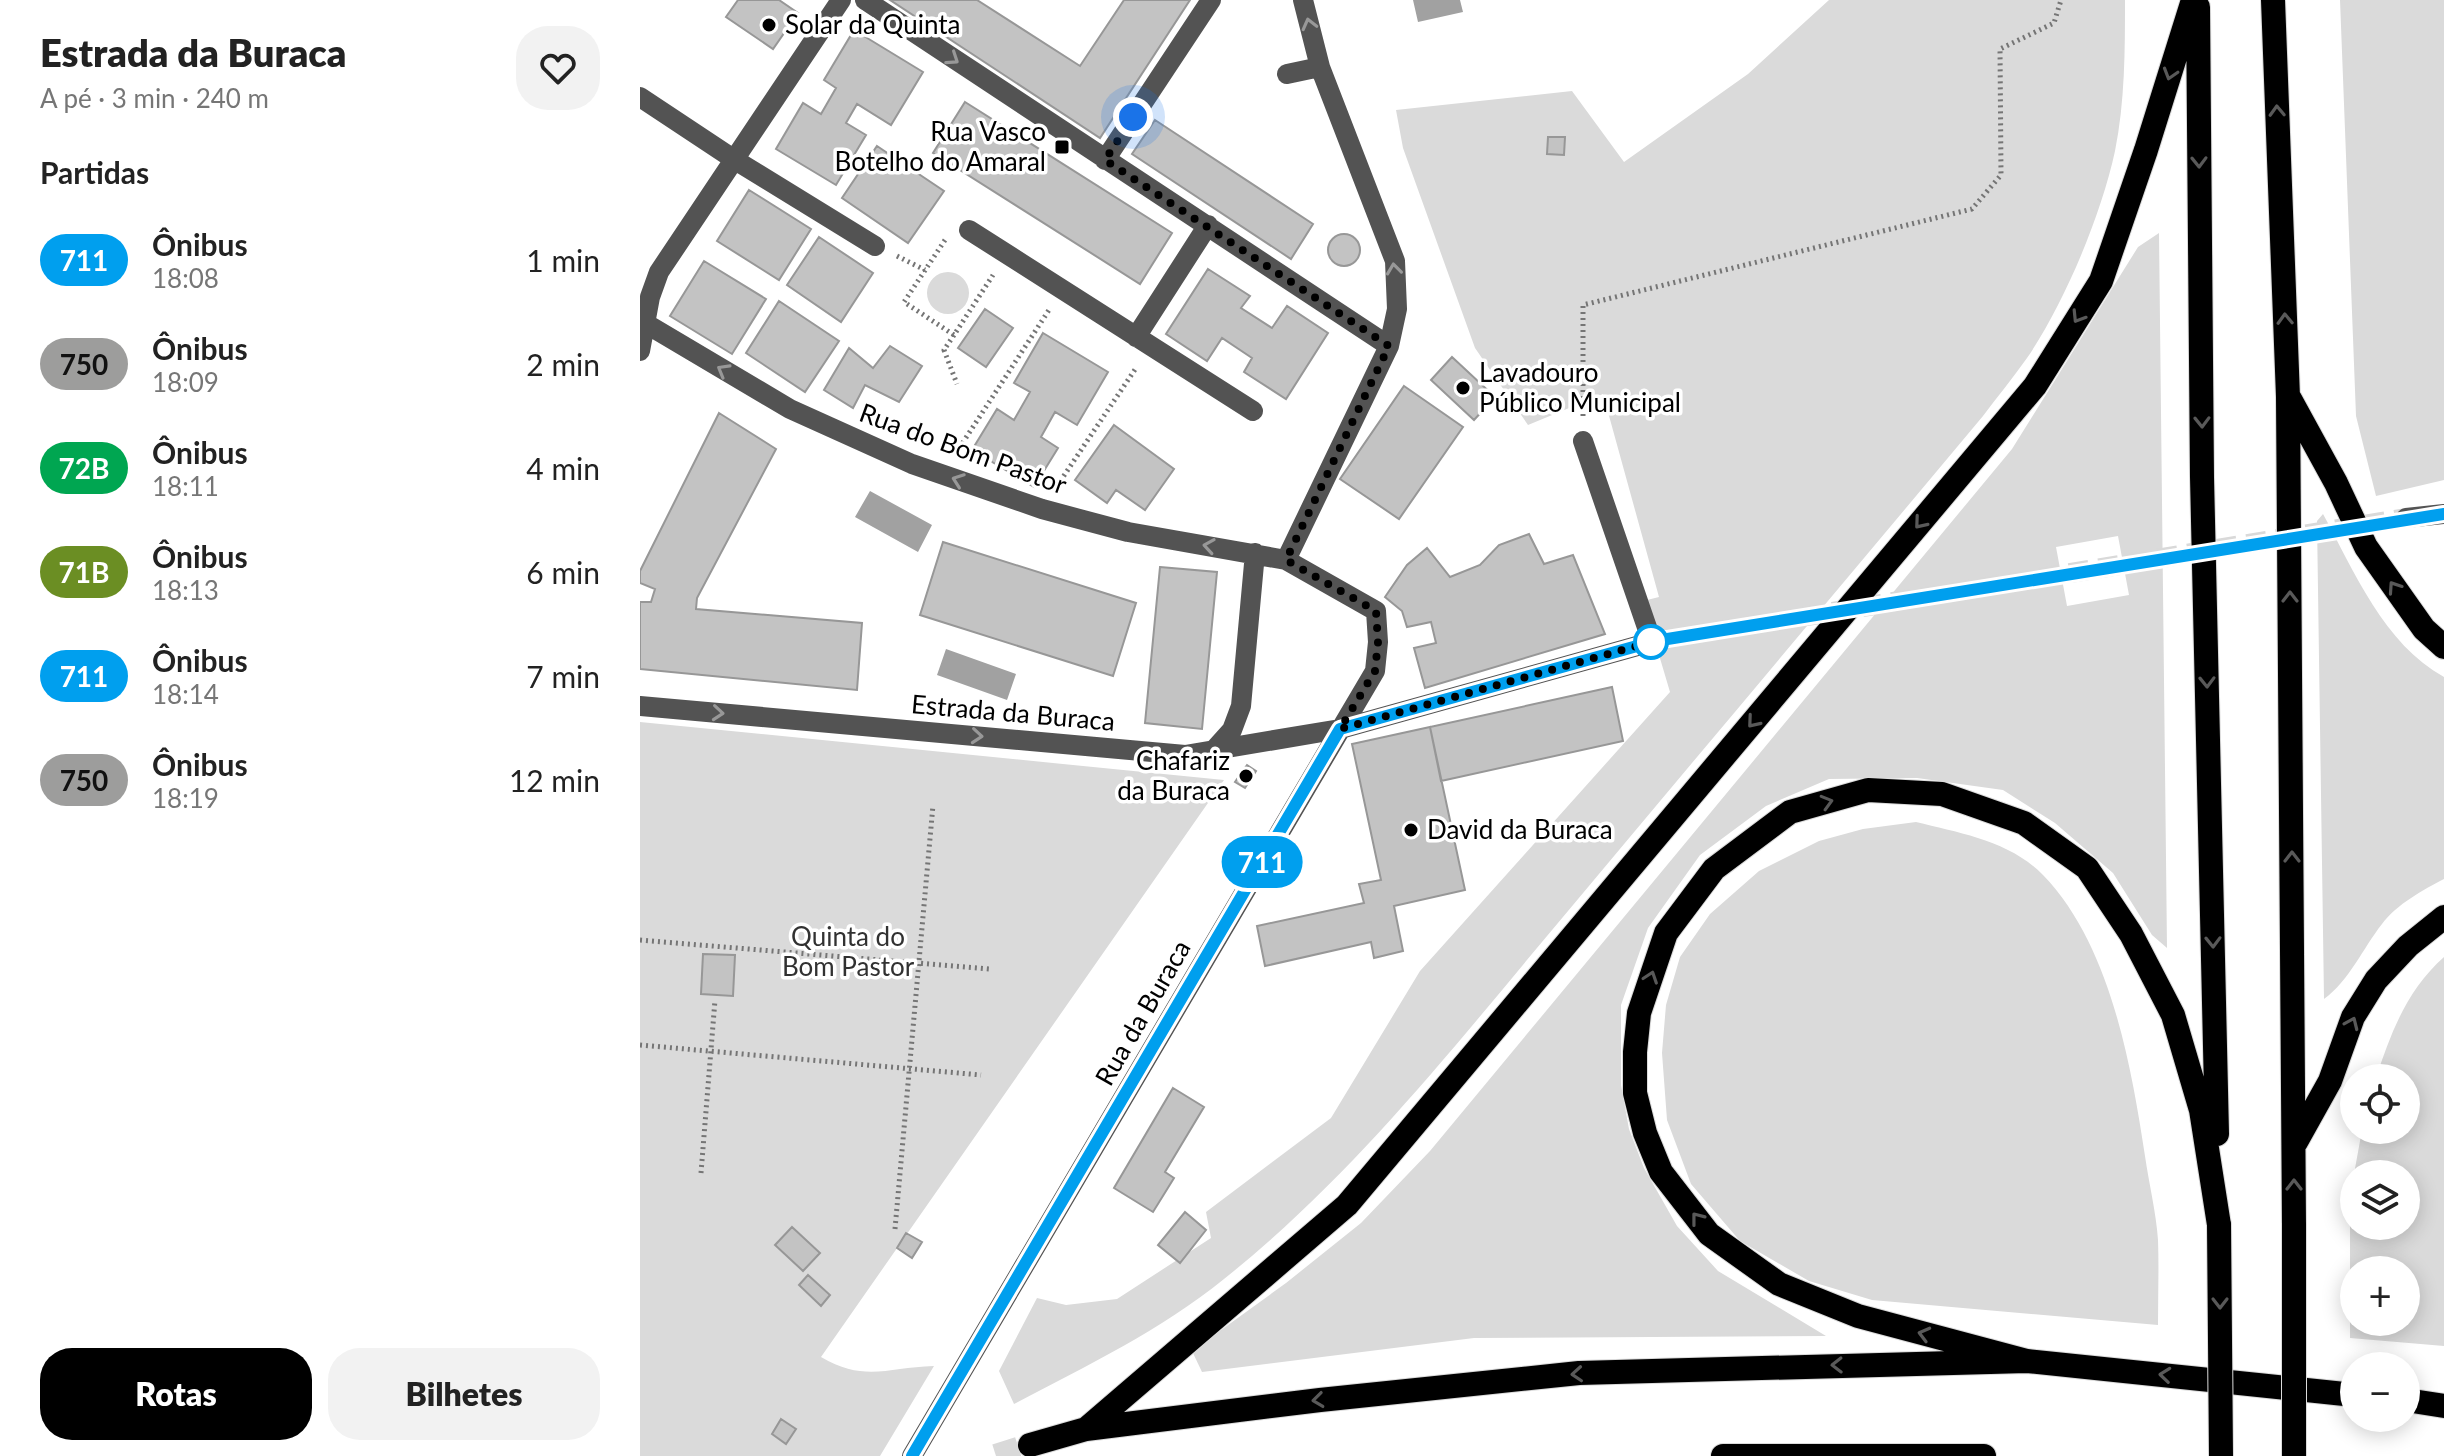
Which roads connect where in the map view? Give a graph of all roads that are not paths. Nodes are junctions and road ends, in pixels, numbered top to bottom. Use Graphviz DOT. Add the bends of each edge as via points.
graph roads {
  1 [pos="841,0"];
  2 [pos="865,0"];
  3 [pos="1211,0"];
  4 [pos="1303,0"];
  5 [pos="2195,0"];
  6 [pos="2273,0"];
  7 [pos="1320,67"];
  8 [pos="1287,74"];
  9 [pos="640,97"];
  10 [pos="735,160"];
  11 [pos="1105,160"];
  12 [pos="1208,225"];
  13 [pos="969,230"];
  14 [pos="875,246"];
  15 [pos="642,322"];
  16 [pos="1143,342"];
  17 [pos="1389,346"];
  18 [pos="640,351"];
  19 [pos="2288,397"];
  20 [pos="1253,411"];
  21 [pos="1583,441"];
  22 [pos="2443,514"];
  23 [pos="2406,518"];
  24 [pos="1255,553"];
  25 [pos="1286,560"];
  26 [pos="1355,597"];
  27 [pos="2444,647"];
  28 [pos="640,706"];
  29 [pos="1340,729"];
  30 [pos="1214,750"];
  31 [pos="2444,917"];
  32 [pos="2295,1144"];
  33 [pos="2219,1225"];
  34 [pos="2027,1361"];
  35 [pos="2340,1394"];
  36 [pos="1086,1429"];
  37 [pos="1030,1445"];
  38 [pos="912,1456"];
  39 [pos="1723,1456"];
  40 [pos="1984,1456"];
  41 [pos="2221,1456"];
  42 [pos="2294,1456"];
  1 -- 10 [label="street"];
  2 -- 11 [label="street, one-way"];
  3 -- 11 [label="street"];
  7 -- 4 [label="street, one-way"];
  5 -- 33 [label="highway, one-way"];
  5 -- 36 [label="highway, one-way" via="2101,281 2035,386 1347,1205"];
  19 -- 6 [label="highway, one-way"];
  7 -- 8 [label="street"];
  17 -- 7 [label="street, one-way" via="1397,309 1395,261"];
  9 -- 10 [label="street"];
  10 -- 14 [label="street"];
  10 -- 15 [label="street" via="659,272"];
  11 -- 12 [label="street"];
  12 -- 16 [label="street"];
  12 -- 17 [label="street"];
  13 -- 16 [label="street"];
  15 -- 18 [label="street"];
  24 -- 15 [label="street, Rua do Bom Pastor, one-way" via="1128,532 912,464 790,409"];
  16 -- 20 [label="street"];
  17 -- 25 [label="street"];
  27 -- 19 [label="highway, one-way" via="2424,629 2366,547"];
  32 -- 19 [label="highway, one-way"];
  21 -- 29 [label="street, Estrada da Buraca" via="1654,642"];
  22 -- 23 [label="street"];
  24 -- 25 [label="street, Rua do Bom Pastor"];
  24 -- 30 [label="street" via="1241,706 1232,730"];
  25 -- 26 [label="street, Rua do Bom Pastor"];
  26 -- 29 [label="street, Rua da Buraca" via="1376,611 1375,671"];
  28 -- 30 [label="street, Estrada da Buraca, one-way" via="1185,755"];
  29 -- 30 [label="street, Estrada da Buraca"];
  29 -- 38 [label="street, Rua da Buraca"];
  32 -- 31 [label="highway, one-way" via="2330,1081 2353,1017 2376,980"];
  42 -- 32 [label="highway, one-way, bridge"];
  34 -- 33 [label="highway, one-way" via="1858,1316 1779,1284 1709,1234 1661,1172 1635,1093 1635,1052 1639,1013 1666,933 1714,869 1790,812 1868,790 1942,794 2024,823 2087,868 2131,934 2173,1015 2201,1110"];
  33 -- 41 [label="highway, one-way, bridge"];
  35 -- 34 [label="highway, one-way"];
  34 -- 36 [label="highway, one-way" via="1579,1373"];
  36 -- 37 [label="highway"];
  39 -- 40 [label="highway"];
}
